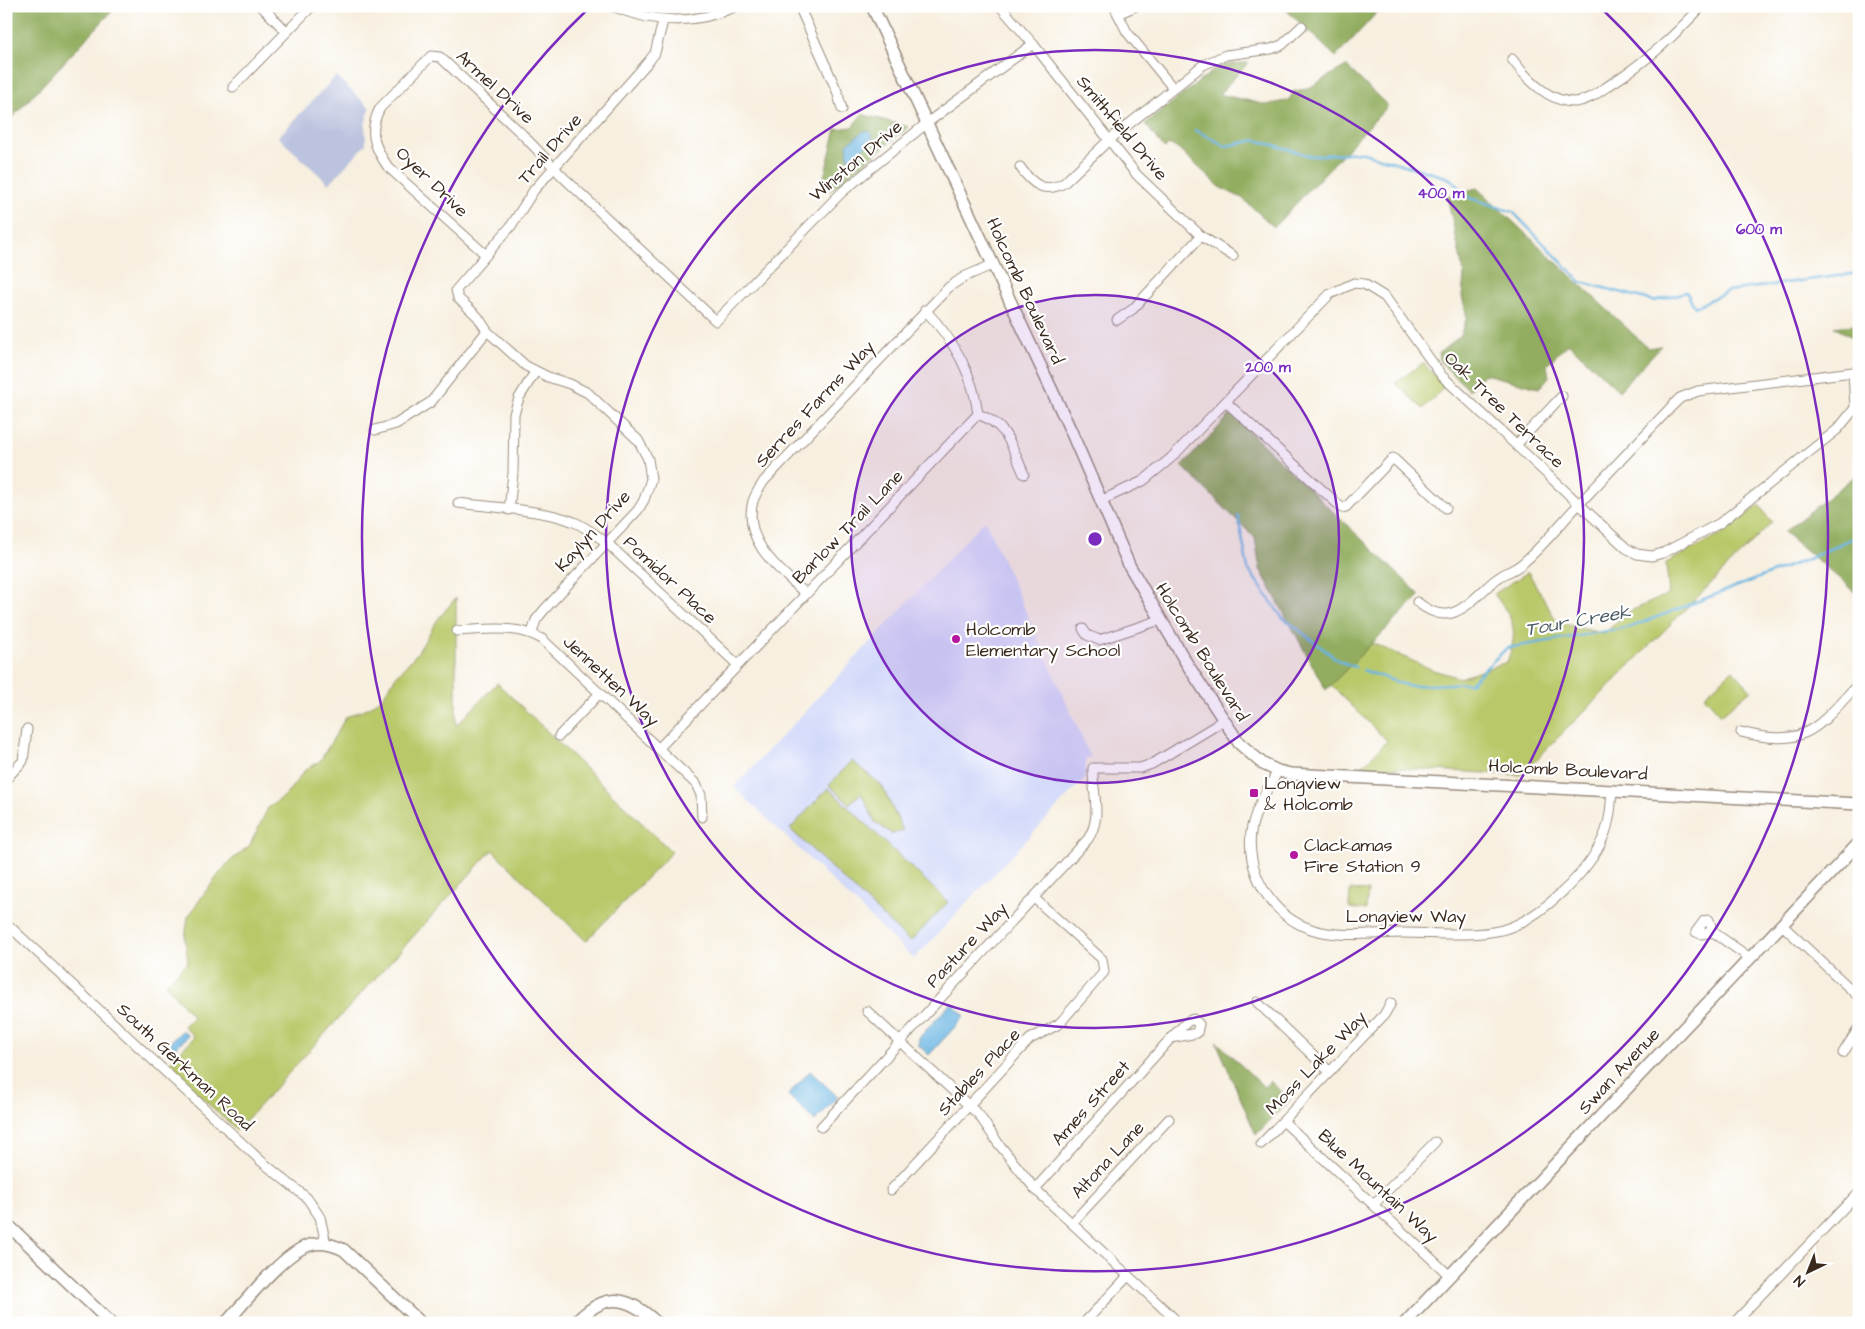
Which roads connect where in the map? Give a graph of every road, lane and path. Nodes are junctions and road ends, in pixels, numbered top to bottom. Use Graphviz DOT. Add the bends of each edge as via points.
graph roads {
  1 [pos="261,6"];
  2 [pos="312,6"];
  3 [pos="612,6"];
  4 [pos="736,6"];
  5 [pos="799,6"];
  6 [pos="872,6"];
  7 [pos="1000,6"];
  8 [pos="1136,6"];
  9 [pos="1702,6"];
  10 [pos="1116,10"];
  11 [pos="663,21"];
  12 [pos="1302,26"];
  13 [pos="287,32"];
  14 [pos="1033,44"];
  15 [pos="431,56"];
  16 [pos="1512,59"];
  17 [pos="233,87"];
  18 [pos="1173,88"];
  19 [pos="842,109"];
  20 [pos="927,123"];
  21 [pos="1109,140"];
  22 [pos="554,167"];
  23 [pos="1020,168"];
  24 [pos="1201,236"];
  25 [pos="486,256"];
  26 [pos="1233,256"];
  27 [pos="994,264"];
  28 [pos="456,296"];
  29 [pos="925,310"];
  30 [pos="1116,320"];
  31 [pos="716,321"];
  32 [pos="487,331"];
  33 [pos="535,372"];
  34 [pos="1856,372"];
  35 [pos="1562,396"];
  36 [pos="1227,403"];
  37 [pos="978,414"];
  38 [pos="375,430"];
  39 [pos="1517,444"];
  40 [pos="1024,474"];
  41 [pos="1100,501"];
  42 [pos="458,503"];
  43 [pos="1579,504"];
  44 [pos="1446,508"];
  45 [pos="509,510"];
  46 [pos="607,543"];
  47 [pos="806,594"];
  48 [pos="1417,602"];
  49 [pos="1160,620"];
  50 [pos="1083,629"];
  51 [pos="457,631"];
  52 [pos="532,633"];
  53 [pos="738,665"];
  54 [pos="1859,683"];
  55 [pos="600,693"];
  56 [pos="1223,719"];
  57 [pos="27,729"];
  58 [pos="1741,732"];
  59 [pos="559,736"];
  60 [pos="659,748"];
  61 [pos="1278,771"];
  62 [pos="6,779"];
  63 [pos="1612,790"];
  64 [pos="1859,804"];
  65 [pos="702,817"];
  66 [pos="1859,843"];
  67 [pos="1034,898"];
  68 [pos="6,923"];
  69 [pos="1781,924"];
  70 [pos="1713,932"];
  71 [pos="1750,958"];
  72 [pos="1859,997"];
  73 [pos="1257,1002"];
  74 [pos="1391,1003"];
  75 [pos="867,1011"];
  76 [pos="1859,1028"];
  77 [pos="1172,1038"];
  78 [pos="900,1042"];
  79 [pos="1843,1053"];
  80 [pos="1330,1072"];
  81 [pos="969,1106"];
  82 [pos="1169,1119"];
  83 [pos="1283,1121"];
  84 [pos="821,1127"];
  85 [pos="1435,1142"];
  86 [pos="1261,1144"];
  87 [pos="1035,1189"];
  88 [pos="891,1190"];
  89 [pos="1859,1192"];
  90 [pos="1374,1204"];
  91 [pos="6,1223"];
  92 [pos="1072,1224"];
  93 [pos="326,1244"];
  94 [pos="1128,1276"];
  95 [pos="1450,1276"];
  96 [pos="111,1323"];
  97 [pos="226,1323"];
  98 [pos="421,1323"];
  99 [pos="575,1323"];
  100 [pos="657,1323"];
  101 [pos="1084,1323"];
  102 [pos="1178,1323"];
  103 [pos="1405,1323"];
  104 [pos="1734,1323"];
  1 -- 13 [label="street"];
  2 -- 13 [label="street"];
  3 -- 11 [label="street" via="630,14"];
  4 -- 11 [label="street" via="702,19"];
  5 -- 19 [label="street"];
  6 -- 20 [label="street, Holcomb Boulevard"];
  7 -- 14 [label="street, Smithfield Drive"];
  8 -- 10 [label="street"];
  9 -- 16 [label="street" via="1646,61 1597,94 1576,102 1540,89"];
  10 -- 18 [label="street" via="1127,32"];
  11 -- 22 [label="street, Trail Drive" via="655,53 649,62"];
  12 -- 18 [label="street" via="1282,45 1211,59"];
  13 -- 17 [label="street"];
  14 -- 20 [label="street, Winston Drive"];
  14 -- 21 [label="street, Smithfield Drive"];
  15 -- 22 [label="street, Armel Drive" via="440,57"];
  15 -- 25 [label="street, Oyer Drive" via="380,108 375,118 373,140 388,167"];
  18 -- 21 [label="street"];
  20 -- 27 [label="street, Holcomb Boulevard"];
  20 -- 31 [label="street, Winston Drive" via="827,205"];
  21 -- 23 [label="street" via="1058,186 1034,185"];
  21 -- 24 [label="street, Smithfield Drive" via="1137,175"];
  22 -- 25 [label="street, Trail Drive"];
  22 -- 31 [label="street, Armel Drive"];
  24 -- 26 [label="street, Smithfield Drive"];
  24 -- 30 [label="street" via="1133,309"];
  25 -- 28 [label="street, Trail Drive" via="458,286"];
  27 -- 29 [label="street, Serres Farms Way" via="949,287"];
  27 -- 41 [label="street, Holcomb Boulevard"];
  28 -- 32 [label="street, Kaylyn Drive" via="478,317"];
  29 -- 37 [label="street" via="947,332 975,390"];
  29 -- 47 [label="street, Serres Farms Way" via="764,481 753,501 751,519 762,551"];
  32 -- 33 [label="street, Kaylyn Drive"];
  32 -- 38 [label="street" via="431,402 396,424"];
  33 -- 45 [label="street" via="519,398 514,414"];
  33 -- 46 [label="street, Kaylyn Drive" via="588,393 638,440 648,459 651,479 644,500"];
  34 -- 43 [label="street" via="1688,394 1672,406"];
  34 -- 43 [label="street, Oak Tree Terrace" via="1855,408 1838,429 1720,524 1663,552 1652,556 1626,548"];
  35 -- 39 [label="street"];
  36 -- 39 [label="street, Oak Tree Terrace" via="1330,294 1345,285 1364,284 1385,296 1433,365"];
  36 -- 41 [label="street, Oak Tree Terrace" via="1156,472"];
  36 -- 44 [label="street" via="1342,508 1393,458"];
  37 -- 40 [label="street" via="993,420 1003,429"];
  37 -- 47 [label="street, Barlow Trail Lane"];
  39 -- 43 [label="street, Oak Tree Terrace"];
  41 -- 49 [label="street, Holcomb Boulevard" via="1129,565"];
  42 -- 45 [label="street, Pomidor Place"];
  43 -- 48 [label="street" via="1525,562 1498,578 1463,609 1442,614"];
  45 -- 46 [label="street, Pomidor Place" via="573,521"];
  46 -- 52 [label="street, Kaylyn Drive" via="544,610"];
  46 -- 53 [label="street, Pomidor Place"];
  47 -- 53 [label="street, Barlow Trail Lane"];
  49 -- 50 [label="street" via="1099,640 1087,635"];
  49 -- 56 [label="street, Holcomb Boulevard"];
  51 -- 52 [label="street, Jennetten Way" via="519,630"];
  52 -- 55 [label="street, Jennetten Way" via="552,647"];
  53 -- 60 [label="street, Barlow Trail Lane"];
  54 -- 58 [label="street" via="1818,725 1802,735 1776,739"];
  55 -- 59 [label="street"];
  55 -- 60 [label="street, Jennetten Way"];
  56 -- 61 [label="street, Holcomb Boulevard" via="1250,755"];
  56 -- 67 [label="street, Pasture Way" via="1152,764 1125,769 1093,768 1097,816 1094,828 1088,839"];
  57 -- 62 [label="street" via="23,761"];
  60 -- 65 [label="street, Jennetten Way" via="696,784 701,795"];
  61 -- 63 [label="street, Holcomb Boulevard"];
  61 -- 63 [label="street, Longview Way" via="1253,824 1252,850 1259,879 1271,901 1290,919 1314,930 1348,934 1487,932 1518,924 1548,904 1593,857 1604,836"];
  63 -- 64 [label="street, Holcomb Boulevard"];
  66 -- 69 [label="street, Swan Avenue"];
  67 -- 78 [label="street, Pasture Way"];
  67 -- 81 [label="street, Stables Place" via="1102,959 1104,972 1059,1024 1030,1039"];
  68 -- 93 [label="street, South Gerkman Road" via="261,1161 307,1198 320,1217"];
  69 -- 71 [label="street, Swan Avenue"];
  69 -- 72 [label="street"];
  70 -- 71 [label="street"];
  71 -- 95 [label="street, Swan Avenue"];
  73 -- 80 [label="street"];
  74 -- 80 [label="street, Moss Lake Way" via="1384,1016"];
  75 -- 78 [label="street"];
  76 -- 79 [label="street"];
  77 -- 87 [label="street, Ames Street"];
  78 -- 81 [label="street"];
  78 -- 84 [label="street, Pasture Way"];
  80 -- 83 [label="street, Moss Lake Way"];
  81 -- 87 [label="street"];
  81 -- 88 [label="street, Stables Place"];
  82 -- 92 [label="street, Altona Lane"];
  83 -- 86 [label="street, Moss Lake Way"];
  83 -- 90 [label="street, Blue Mountain Way"];
  85 -- 90 [label="street"];
  87 -- 92 [label="street"];
  89 -- 104 [label="street"];
  90 -- 95 [label="street, Blue Mountain Way"];
  91 -- 96 [label="street"];
  92 -- 94 [label="street"];
  93 -- 97 [label="street" via="308,1245 294,1252"];
  93 -- 98 [label="street" via="352,1257"];
  94 -- 101 [label="street"];
  94 -- 102 [label="street"];
  95 -- 103 [label="street, Swan Avenue"];
  99 -- 100 [label="street" via="595,1305 616,1300 635,1306"];
}
